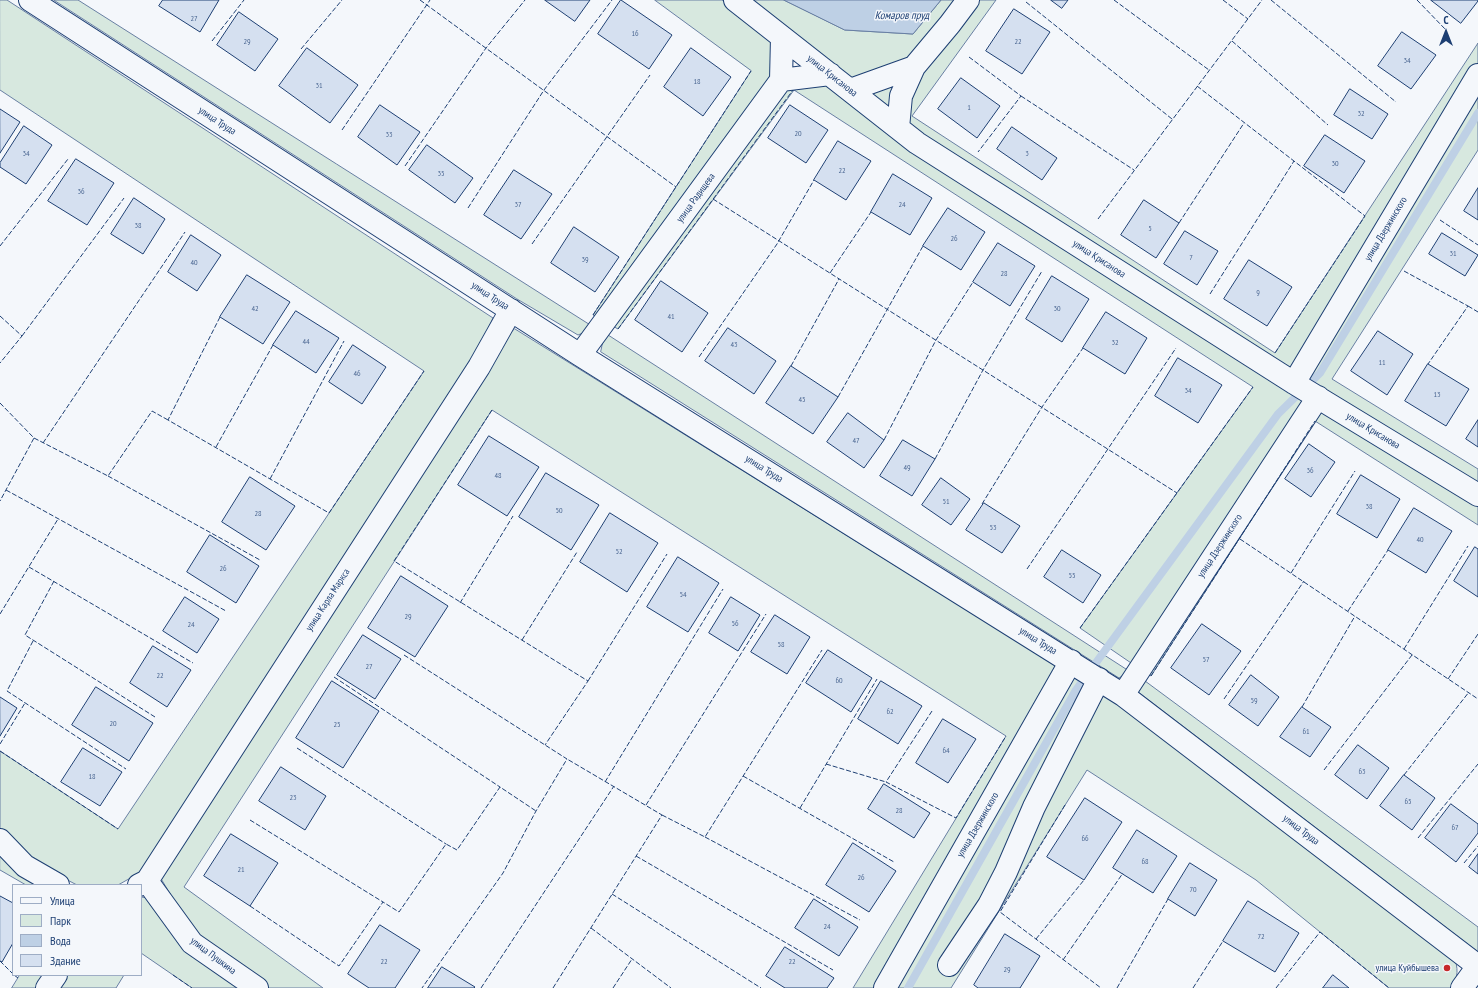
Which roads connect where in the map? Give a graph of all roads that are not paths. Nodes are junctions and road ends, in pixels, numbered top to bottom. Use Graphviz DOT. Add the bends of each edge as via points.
graph roads {
  1 [pos="30,0"];
  2 [pos="735,0"];
  3 [pos="968,0"];
  4 [pos="782,36"];
  5 [pos="914,67"];
  6 [pos="830,74"];
  7 [pos="1478,75"];
  8 [pos="782,80"];
  9 [pos="850,90"];
  10 [pos="898,128"];
  11 [pos="511,310"];
  12 [pos="580,355"];
  13 [pos="1294,383"];
  14 [pos="1318,397"];
  15 [pos="1478,495"];
  16 [pos="1071,661"];
  17 [pos="1099,679"];
  18 [pos="1123,695"];
  19 [pos="0,840"];
  20 [pos="143,883"];
  21 [pos="56,884"];
  22 [pos="949,965"];
  23 [pos="1478,966"];
  24 [pos="55,976"];
  25 [pos="48,988"];
  26 [pos="257,988"];
  27 [pos="885,988"];
  28 [pos="1462,988"];
  1 -- 11 [label="street, улица Труда"];
  2 -- 4 [label="street, улица Крисанова"];
  3 -- 5 [label="street"];
  4 -- 6 [label="street, улица Крисанова"];
  4 -- 8 [label="street"];
  5 -- 9 [label="street"];
  5 -- 10 [label="street" via="901,96"];
  6 -- 8 [label="street"];
  6 -- 9 [label="street, улица Крисанова"];
  7 -- 13 [label="street, улица Дзержинского"];
  8 -- 12 [label="street, улица Радищева"];
  9 -- 10 [label="street, улица Крисанова"];
  10 -- 13 [label="street, улица Крисанова" via="917,143"];
  11 -- 12 [label="street, улица Труда"];
  11 -- 20 [label="street, улица Карла Маркса" via="479,367"];
  12 -- 16 [label="street, улица Труда"];
  13 -- 14 [label="street, улица Крисанова"];
  14 -- 15 [label="street, улица Крисанова"];
  14 -- 18 [label="street, улица Дзержинского"];
  16 -- 17 [label="street, улица Труда"];
  16 -- 27 [label="street, улица Дзержинского"];
  17 -- 18 [label="street, улица Труда"];
  17 -- 22 [label="street" via="1034,807 1006,872"];
  18 -- 23 [label="street, улица Труда"];
  19 -- 21 [label="street" via="25,866"];
  20 -- 26 [label="street, улица Пушкина" via="192,943"];
  23 -- 28 [label="street"];
  24 -- 25 [label="street"];
}
